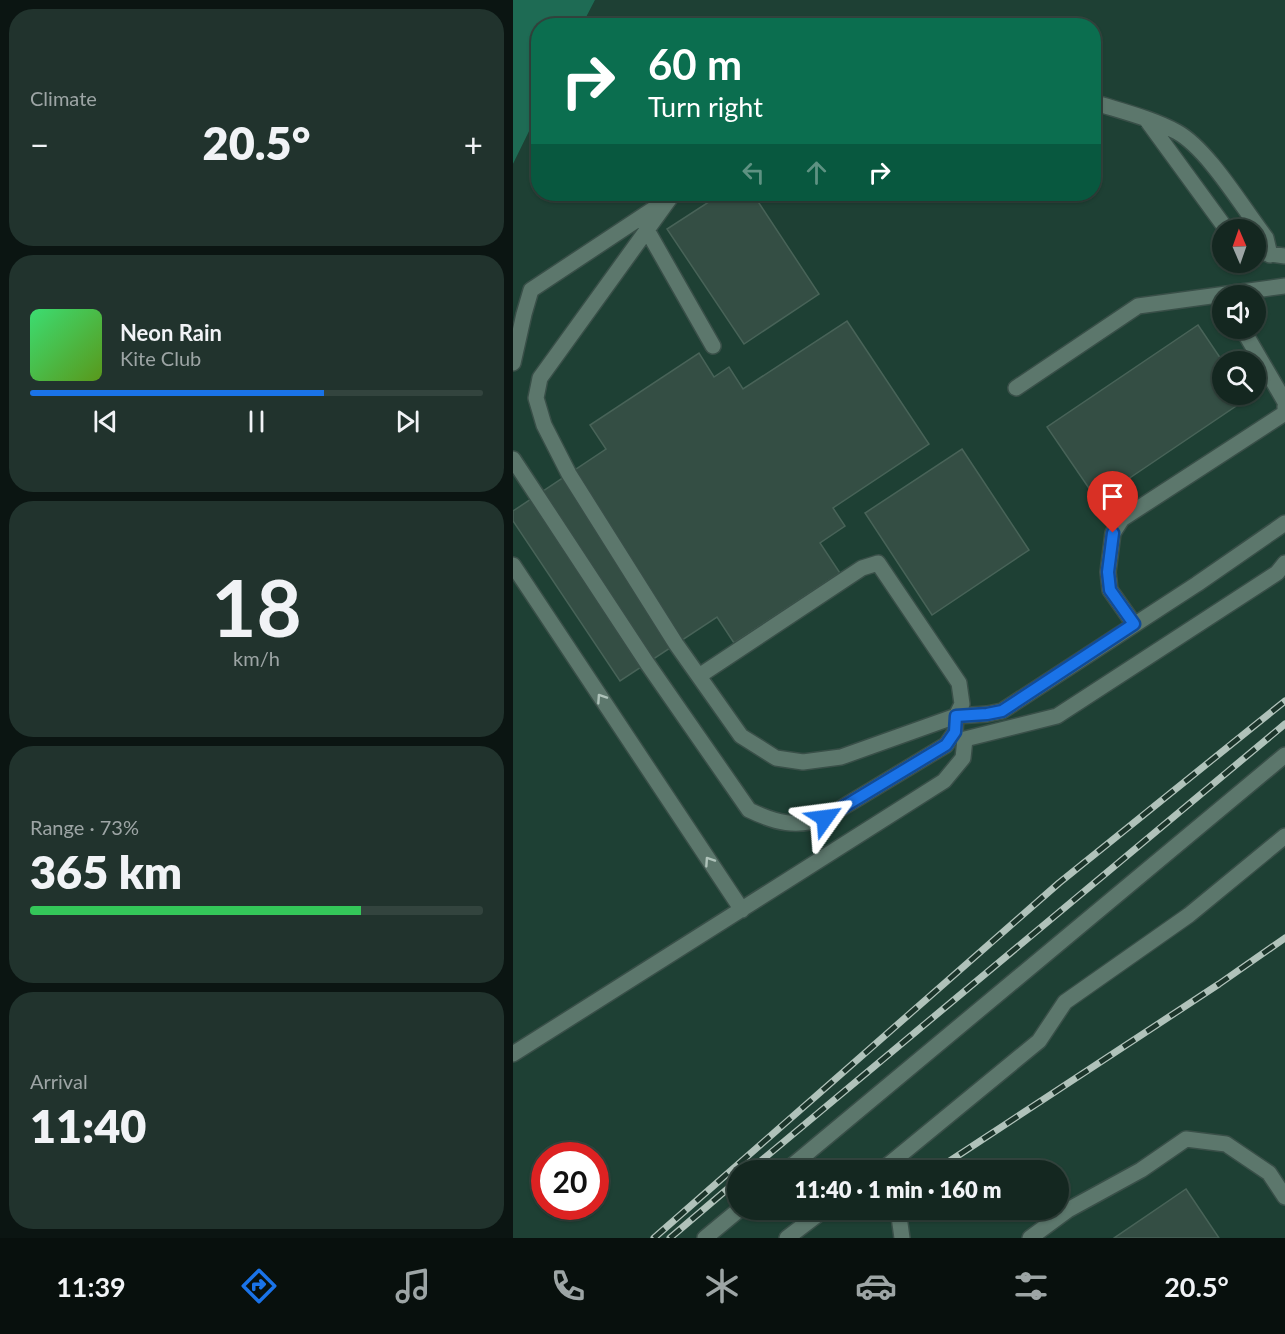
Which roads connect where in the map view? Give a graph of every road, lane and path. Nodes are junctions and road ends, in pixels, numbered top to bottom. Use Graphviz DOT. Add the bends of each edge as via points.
graph roads {
  1 [pos="1101,105"];
  2 [pos="1146,119"];
  3 [pos="666,201"];
  4 [pos="670,201"];
  5 [pos="1219,219"];
  6 [pos="647,230"];
  7 [pos="1270,254"];
  8 [pos="1285,286"];
  9 [pos="1266,289"];
  10 [pos="531,290"];
  11 [pos="1212,296"];
  12 [pos="513,308"];
  13 [pos="1248,339"];
  14 [pos="713,346"];
  15 [pos="513,363"];
  16 [pos="1016,388"];
  17 [pos="1285,404"];
  18 [pos="513,459"];
  19 [pos="1285,523"];
  20 [pos="1285,563"];
  21 [pos="513,565"];
  22 [pos="1134,624"];
  23 [pos="699,676"];
  24 [pos="956,716"];
  25 [pos="1285,755"];
  26 [pos="1285,837"];
  27 [pos="742,910"];
  28 [pos="513,1054"];
  29 [pos="799,1160"];
  30 [pos="902,1160"];
  31 [pos="1285,1197"];
  32 [pos="727,1220"];
  33 [pos="811,1220"];
  34 [pos="900,1220"];
  35 [pos="705,1238"];
  36 [pos="787,1238"];
  37 [pos="901,1238"];
  38 [pos="1030,1238"];
  1 -- 2 [label="lane"];
  2 -- 5 [label="lane"];
  2 -- 7 [label="lane" via="1178,133 1203,155 1266,238"];
  3 -- 10 [label="lane"];
  4 -- 6 [label="lane"];
  6 -- 14 [label="lane"];
  6 -- 23 [label="lane" via="540,378 536,398 544,425 569,474"];
  8 -- 9 [label="lane"];
  10 -- 12 [label="lane"];
  10 -- 15 [label="lane"];
  11 -- 16 [label="lane" via="1138,306"];
  13 -- 17 [label="lane"];
  17 -- 22 [label="lane" via="1285,413 1122,519 1113,533 1110,590"];
  18 -- 24 [label="lane" via="749,810 771,821 786,823 809,824 825,818 946,745 955,732"];
  19 -- 22 [label="lane"];
  20 -- 27 [label="lane" via="1277,573 1057,716 965,739 963,758 944,781"];
  27 -- 21 [label="lane, one-way"];
  22 -- 24 [label="lane" via="1002,711"];
  23 -- 24 [label="lane" via="741,736 776,758 803,762 841,757"];
  23 -- 24 [label="lane" via="862,568 878,563 959,683 962,704"];
  25 -- 29 [label="lane"];
  26 -- 30 [label="lane" via="1189,915 1065,1002 1039,1041"];
  27 -- 28 [label="lane"];
  31 -- 38 [label="lane" via="1269,1173 1226,1144 1186,1139 1141,1170 1068,1210"];
  32 -- 35 [label="lane"];
  33 -- 36 [label="lane"];
  34 -- 37 [label="lane"];
}
